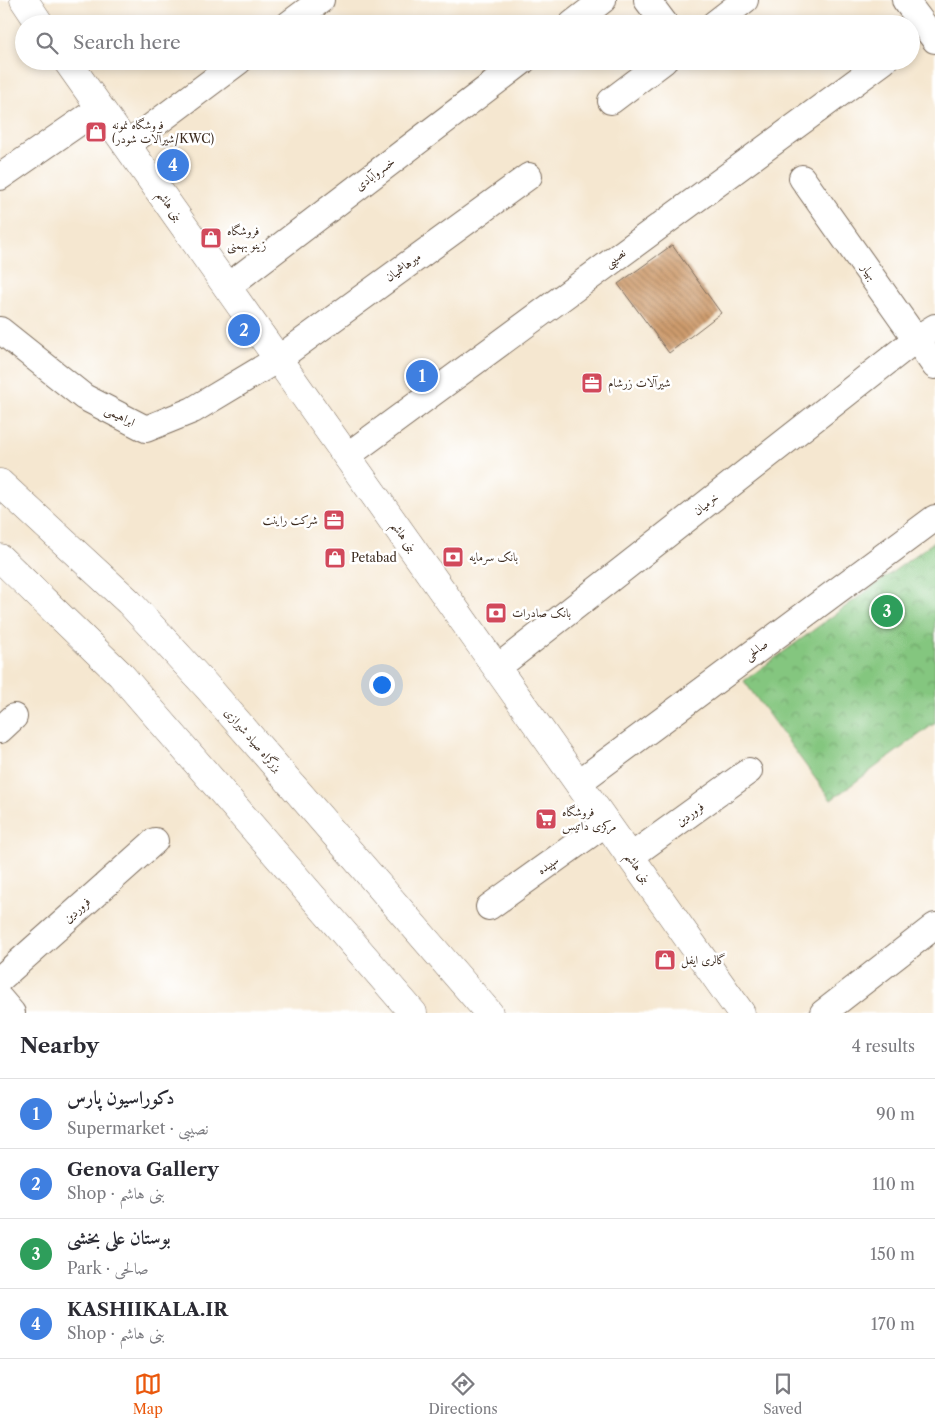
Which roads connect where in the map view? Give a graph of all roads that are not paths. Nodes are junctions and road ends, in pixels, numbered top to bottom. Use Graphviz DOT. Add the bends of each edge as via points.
graph roads {
  1 [pos="24,0"];
  2 [pos="321,0"];
  3 [pos="603,0"];
  4 [pos="647,0"];
  5 [pos="746,0"];
  6 [pos="905,0"];
  7 [pos="34,15"];
  8 [pos="301,15"];
  9 [pos="584,15"];
  10 [pos="658,15"];
  11 [pos="726,15"];
  12 [pos="915,15"];
  13 [pos="920,22"];
  14 [pos="927,33"];
  15 [pos="73,70"];
  16 [pos="227,70"];
  17 [pos="511,70"];
  18 [pos="652,70"];
  19 [pos="872,70"];
  20 [pos="611,101"];
  21 [pos="100,108"];
  22 [pos="127,145"];
  23 [pos="529,176"];
  24 [pos="0,177"];
  25 [pos="802,178"];
  26 [pos="227,287"];
  27 [pos="0,330"];
  28 [pos="926,333"];
  29 [pos="278,359"];
  30 [pos="935,366"];
  31 [pos="346,456"];
  32 [pos="0,483"];
  33 [pos="935,518"];
  34 [pos="0,558"];
  35 [pos="496,668"];
  36 [pos="749,771"];
  37 [pos="578,783"];
  38 [pos="606,823"];
  39 [pos="155,841"];
  40 [pos="630,857"];
  41 [pos="489,906"];
  42 [pos="935,926"];
  43 [pos="0,980"];
  44 [pos="0,999"];
  45 [pos="12,1013"];
  46 [pos="413,1013"];
  47 [pos="489,1013"];
  48 [pos="740,1013"];
  49 [pos="823,1013"];
  1 -- 7 [label="main road"];
  2 -- 8 [label="street"];
  3 -- 9 [label="street"];
  4 -- 10 [label="street"];
  5 -- 11 [label="street"];
  6 -- 12 [label="street"];
  13 -- 14 [label="street"];
  15 -- 21 [label="main road, بنی هاشم"];
  16 -- 22 [label="street"];
  17 -- 26 [label="street, خسروآبادی"];
  18 -- 20 [label="street"];
  19 -- 31 [label="street, نصیبی"];
  21 -- 22 [label="main road, بنی هاشم"];
  21 -- 24 [label="street"];
  22 -- 26 [label="main road, بنی هاشم"];
  23 -- 29 [label="street, میرهاشمیان"];
  25 -- 28 [label="street, بهیار"];
  26 -- 29 [label="main road, بنی هاشم"];
  27 -- 29 [label="street, ابراهیمی" via="84,398 146,429 193,410"];
  28 -- 30 [label="street, بهیار"];
  28 -- 35 [label="street, خرمیان"];
  29 -- 31 [label="main road, بنی هاشم"];
  31 -- 35 [label="main road, بنی هاشم"];
  32 -- 47 [label="main road, بزرگراه صیاد شیرازی" via="129,602 204,683"];
  33 -- 37 [label="street, صالحی"];
  34 -- 46 [label="main road" via="121,675"];
  35 -- 37 [label="main road, بنی هاشم"];
  36 -- 40 [label="street, فروردین"];
  37 -- 38 [label="main road, بنی هاشم"];
  38 -- 40 [label="main road, بنی هاشم"];
  38 -- 41 [label="street, سپیده"];
  39 -- 43 [label="street, فروردین"];
  40 -- 48 [label="main road, بنی هاشم"];
  42 -- 49 [label="street"];
  44 -- 45 [label="street"];
}
